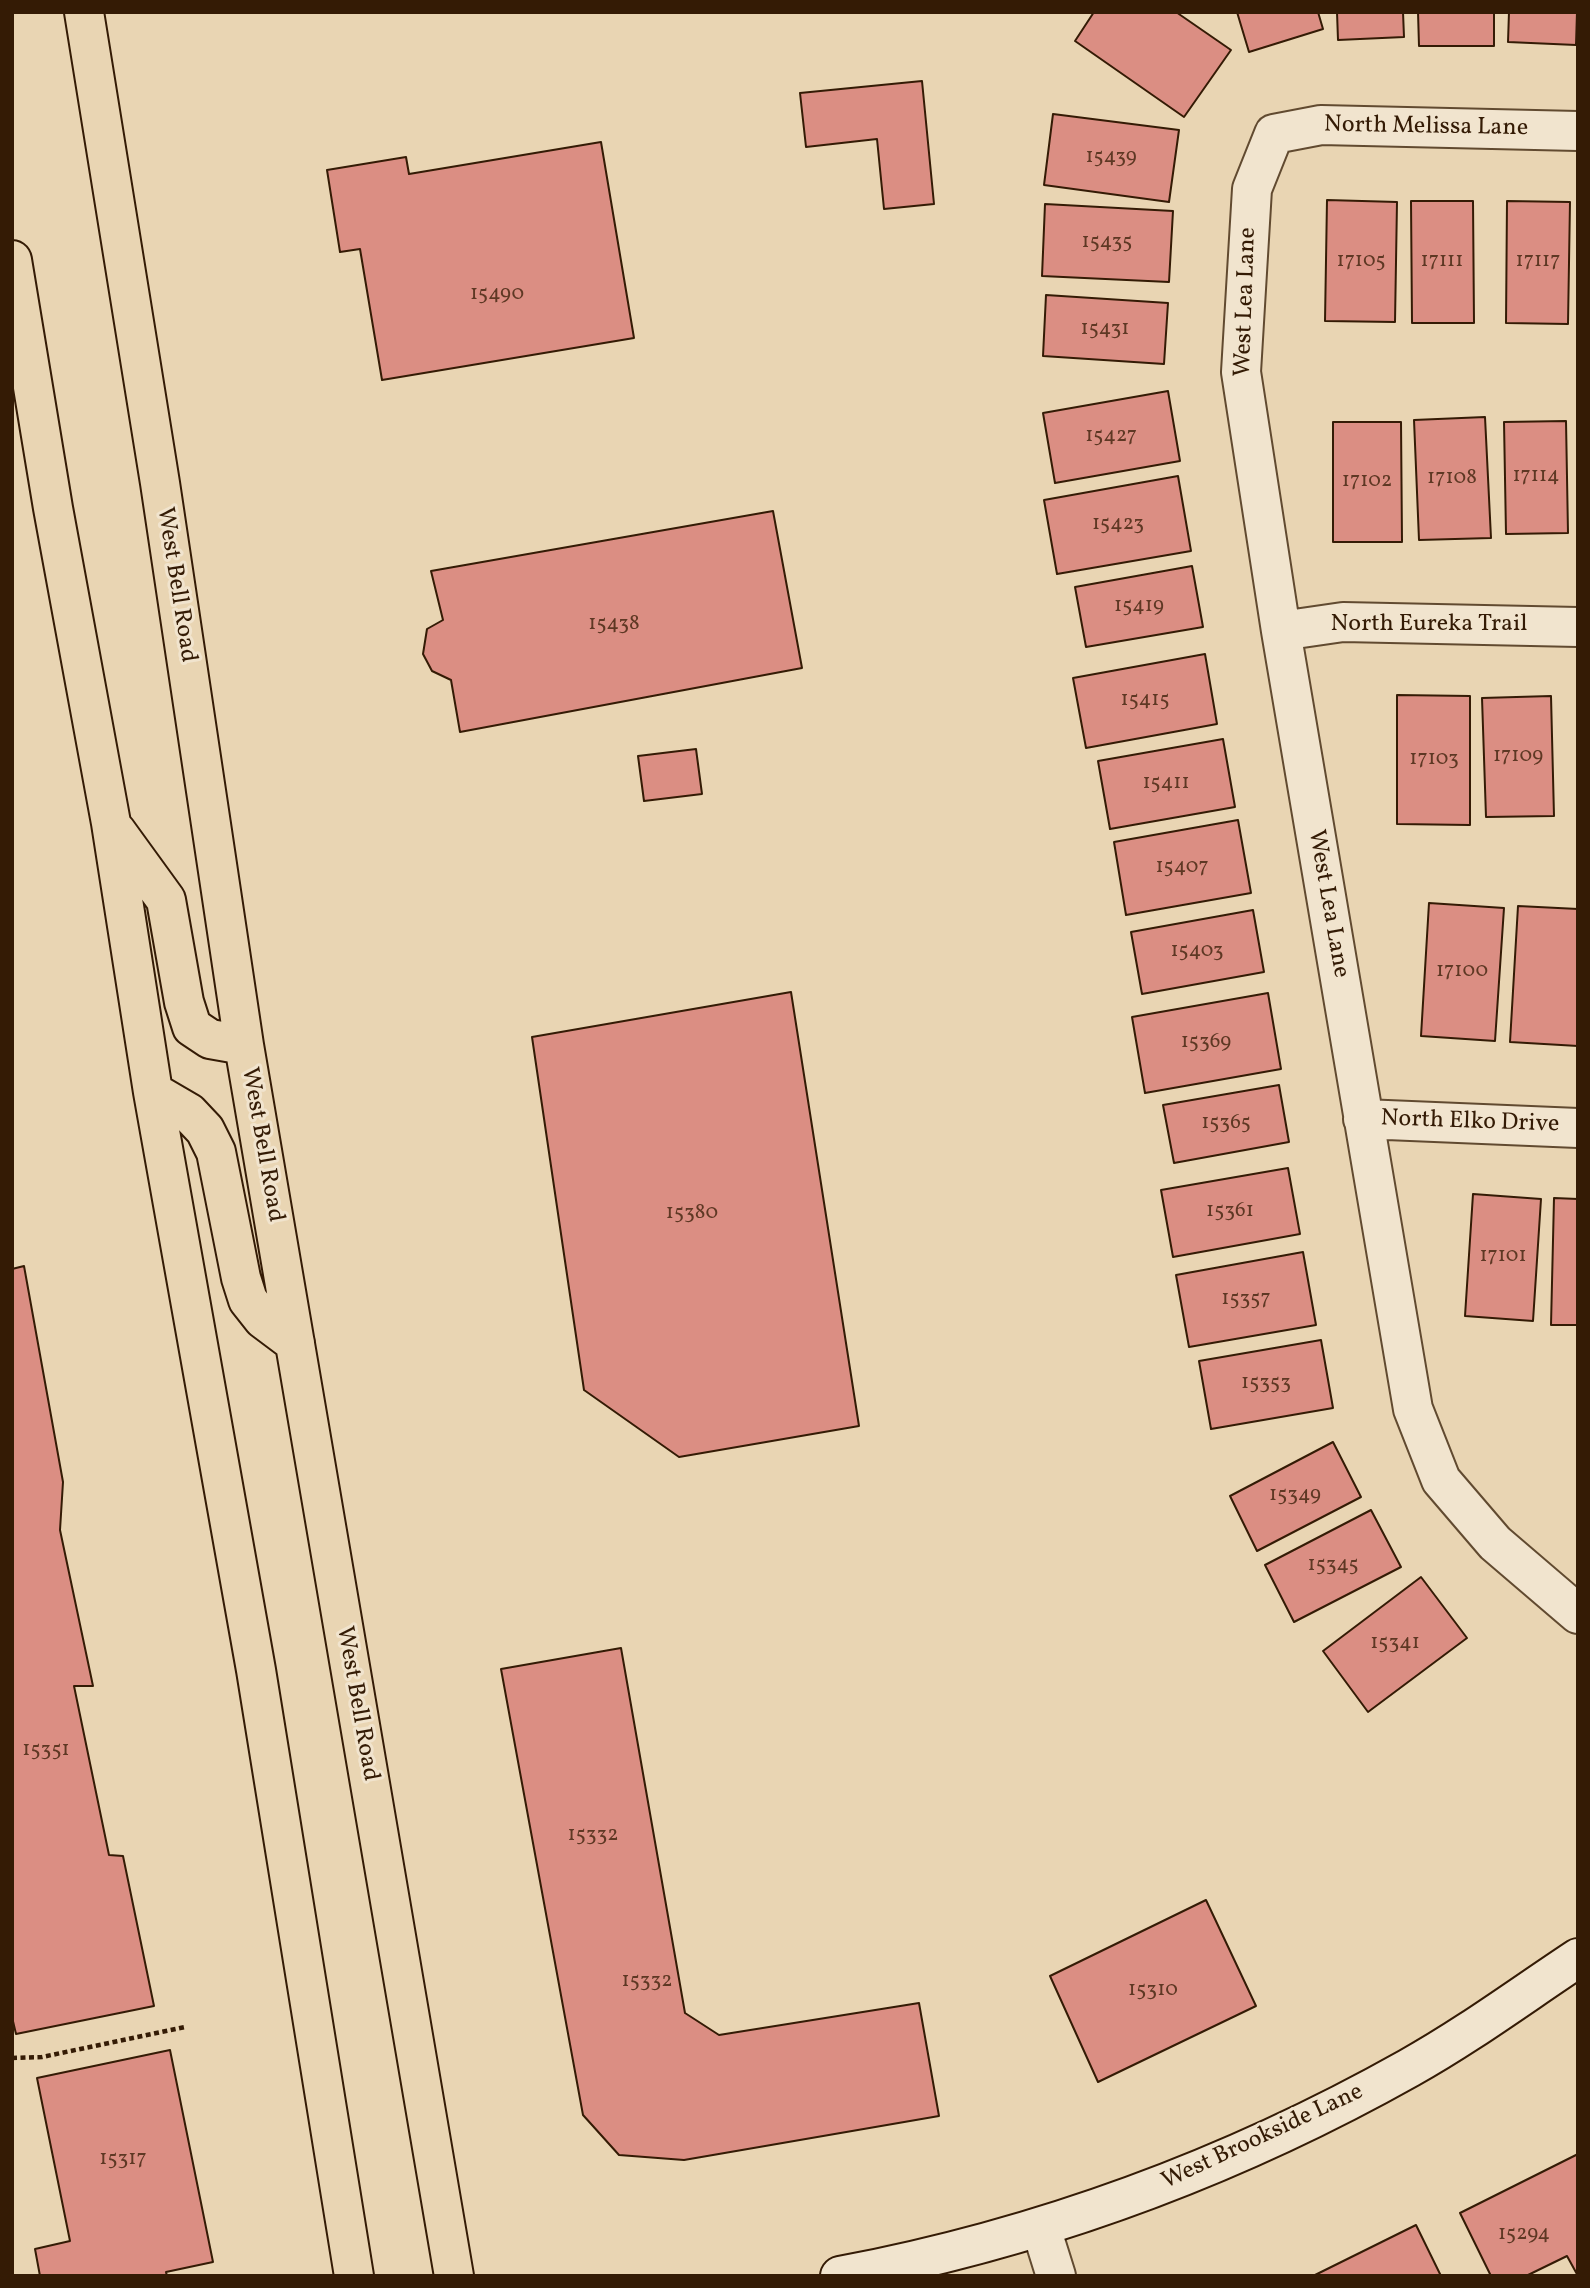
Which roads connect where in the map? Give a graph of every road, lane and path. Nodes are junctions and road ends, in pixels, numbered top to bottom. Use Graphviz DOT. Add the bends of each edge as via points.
graph roads {
  1 [pos="83,12"];
  2 [pos="1578,131"];
  3 [pos="1274,134"];
  4 [pos="12,260"];
  5 [pos="1578,627"];
  6 [pos="1281,631"];
  7 [pos="111,823"];
  8 [pos="244,1045"];
  9 [pos="153,1092"];
  10 [pos="1363,1119"];
  11 [pos="1578,1128"];
  12 [pos="295,1343"];
  13 [pos="1578,1614"];
  14 [pos="1578,1958"];
  15 [pos="185,2027"];
  16 [pos="12,2058"];
  17 [pos="1041,2228"];
  18 [pos="354,2276"];
  19 [pos="454,2276"];
  20 [pos="840,2276"];
  21 [pos="1056,2276"];
  1 -- 8 [label="main road, West Bell Road" via="162,496"];
  2 -- 3 [label="street, North Melissa Lane" via="1321,125"];
  3 -- 6 [label="street, West Lea Lane" via="1252,189 1241,372"];
  4 -- 7 [label="main road"];
  5 -- 6 [label="street, North Eureka Trail" via="1343,622"];
  6 -- 10 [label="street, West Lea Lane"];
  7 -- 8 [label="main road" via="166,900 192,1027 210,1039"];
  7 -- 9 [label="main road"];
  8 -- 12 [label="main road, West Bell Road"];
  9 -- 12 [label="main road" via="205,1130 216,1152 248,1300 262,1319"];
  9 -- 18 [label="main road" via="256,1670"];
  10 -- 11 [label="street, North Elko Drive"];
  10 -- 13 [label="street, West Lea Lane" via="1413,1409 1441,1480 1495,1543"];
  12 -- 19 [label="main road, West Bell Road"];
  14 -- 17 [label="street, West Brookside Lane" via="1455,2041 1295,2128 1167,2183"];
  15 -- 16 [label="path" via="42,2057"];
  17 -- 20 [label="street, West Brookside Lane" via="923,2260"];
  17 -- 21 [label="street"];
}
